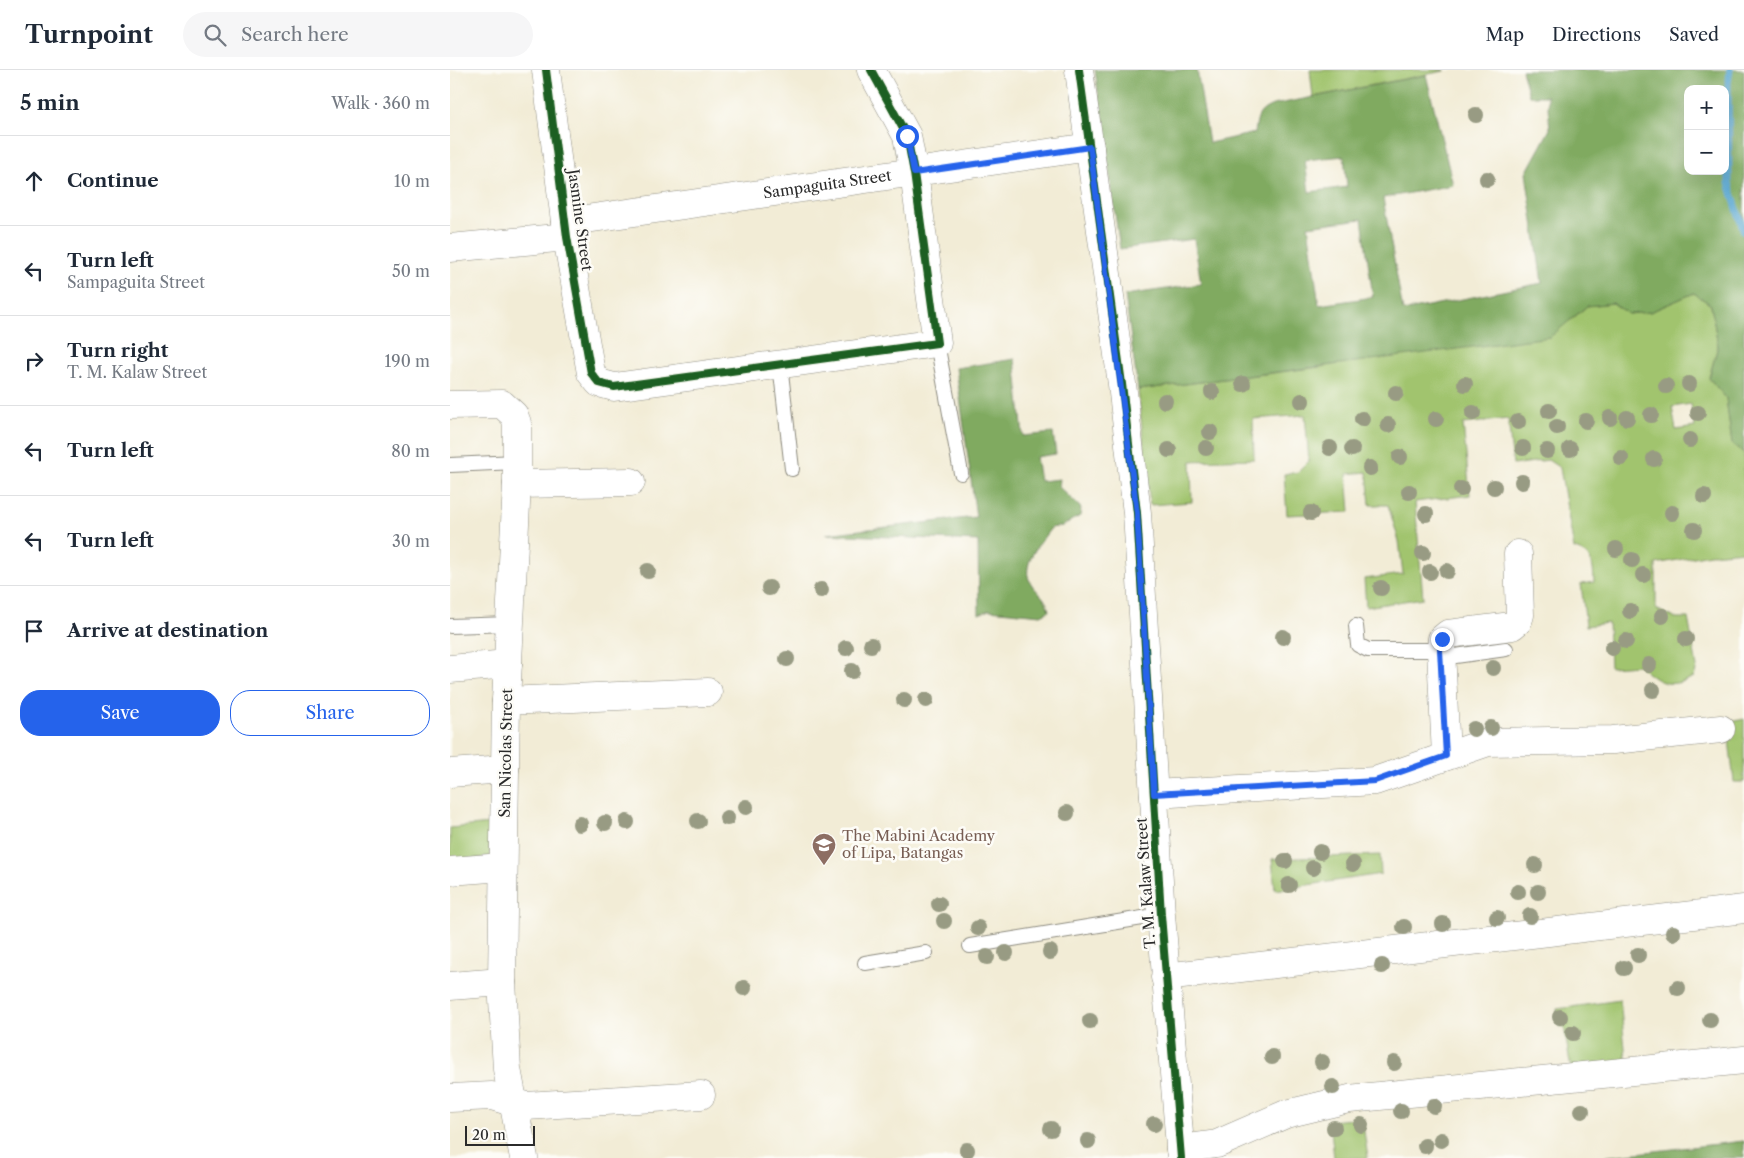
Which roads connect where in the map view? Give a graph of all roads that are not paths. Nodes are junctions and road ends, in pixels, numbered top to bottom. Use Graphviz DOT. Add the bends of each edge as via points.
graph roads {
  1 [pos="546,70"];
  2 [pos="871,70"];
  3 [pos="1079,70"];
  4 [pos="1090,147"];
  5 [pos="914,173"];
  6 [pos="566,229"];
  7 [pos="450,248"];
  8 [pos="937,343"];
  9 [pos="780,364"];
  10 [pos="450,405"];
  11 [pos="450,465"];
  12 [pos="792,469"];
  13 [pos="517,473"];
  14 [pos="961,473"];
  15 [pos="631,482"];
  16 [pos="1518,554"];
  17 [pos="510,624"];
  18 [pos="450,626"];
  19 [pos="1356,626"];
  20 [pos="1506,649"];
  21 [pos="1441,654"];
  22 [pos="508,664"];
  23 [pos="450,670"];
  24 [pos="708,692"];
  25 [pos="506,701"];
  26 [pos="1721,730"];
  27 [pos="1446,756"];
  28 [pos="505,769"];
  29 [pos="450,773"];
  30 [pos="1154,794"];
  31 [pos="503,867"];
  32 [pos="450,871"];
  33 [pos="1744,909"];
  34 [pos="1161,915"];
  35 [pos="970,946"];
  36 [pos="926,953"];
  37 [pos="864,963"];
  38 [pos="1165,977"];
  39 [pos="502,982"];
  40 [pos="450,986"];
  41 [pos="1744,1060"];
  42 [pos="701,1095"];
  43 [pos="450,1098"];
  44 [pos="512,1104"];
  45 [pos="1181,1154"];
  46 [pos="524,1158"];
  1 -- 6 [label="street, Jasmine Street"];
  2 -- 5 [label="street" via="907,136"];
  3 -- 4 [label="street, T. M. Kalaw Street"];
  4 -- 5 [label="street, Sampaguita Street"];
  4 -- 30 [label="street, T. M. Kalaw Street" via="1137,513"];
  5 -- 6 [label="street, Sampaguita Street"];
  5 -- 8 [label="street"];
  6 -- 7 [label="street, Sampaguita Street"];
  6 -- 9 [label="street, Jasmine Street" via="591,373 599,383 614,387"];
  8 -- 9 [label="street"];
  8 -- 14 [label="lane"];
  9 -- 12 [label="lane"];
  10 -- 13 [label="street, San Nicolas Street" via="493,403 509,409 517,422"];
  11 -- 13 [label="lane"];
  13 -- 15 [label="street"];
  13 -- 17 [label="street, San Nicolas Street"];
  16 -- 21 [label="street" via="1518,621 1512,626 1448,634 1442,639"];
  17 -- 18 [label="lane"];
  17 -- 22 [label="street, San Nicolas Street"];
  19 -- 21 [label="lane" via="1358,645 1368,650"];
  20 -- 21 [label="lane"];
  21 -- 27 [label="street"];
  22 -- 23 [label="street"];
  22 -- 25 [label="street, San Nicolas Street"];
  24 -- 25 [label="street"];
  25 -- 28 [label="street, San Nicolas Street"];
  26 -- 27 [label="street" via="1613,740 1488,742"];
  27 -- 30 [label="street" via="1375,781"];
  28 -- 29 [label="street"];
  28 -- 31 [label="street, San Nicolas Street"];
  30 -- 34 [label="street, T. M. Kalaw Street"];
  31 -- 32 [label="street"];
  31 -- 39 [label="street, San Nicolas Street"];
  33 -- 38 [label="street"];
  34 -- 35 [label="lane"];
  34 -- 38 [label="street, T. M. Kalaw Street"];
  36 -- 37 [label="lane"];
  38 -- 45 [label="street, T. M. Kalaw Street"];
  39 -- 40 [label="street"];
  39 -- 44 [label="street, San Nicolas Street" via="504,1041"];
  41 -- 45 [label="street" via="1349,1099 1286,1114 1217,1144"];
  42 -- 44 [label="street" via="534,1106"];
  43 -- 44 [label="street" via="492,1096"];
  44 -- 46 [label="street, San Nicolas Street"];
}
